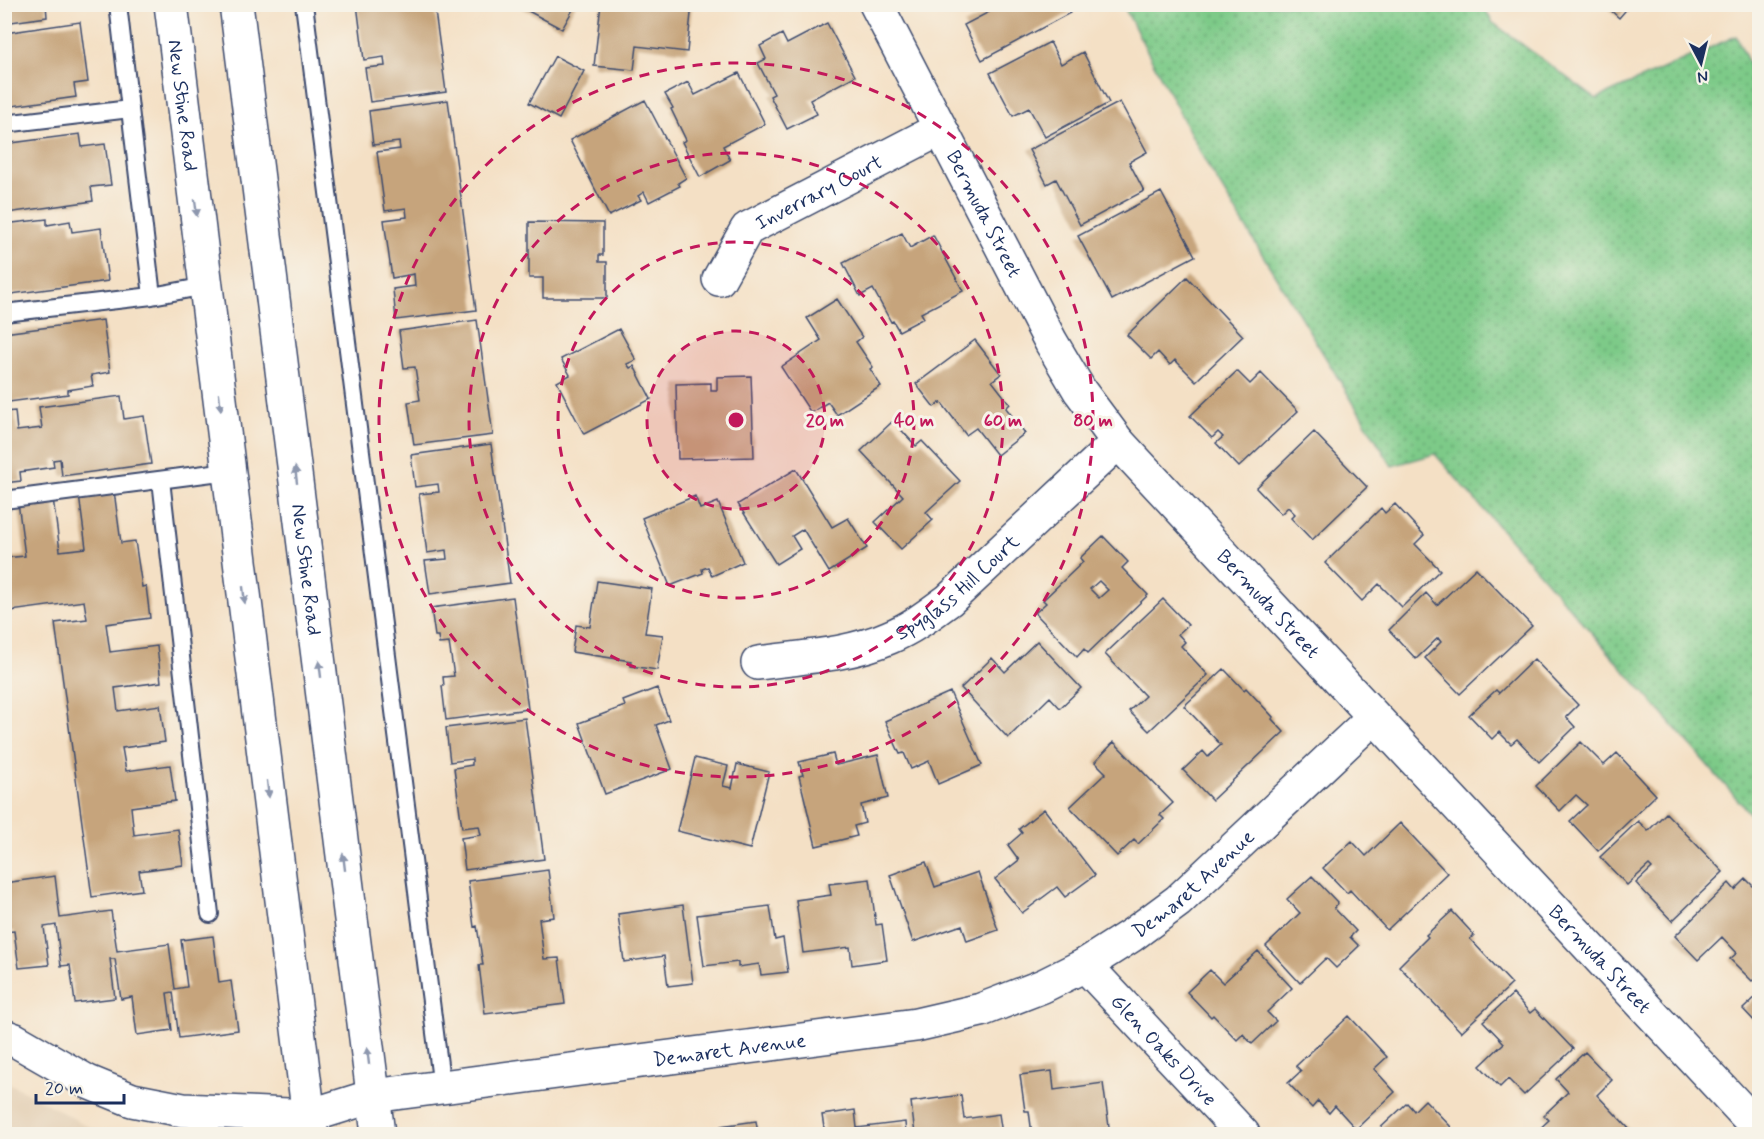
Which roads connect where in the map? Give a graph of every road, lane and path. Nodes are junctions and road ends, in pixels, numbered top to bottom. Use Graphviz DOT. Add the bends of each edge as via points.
graph roads {
  1 [pos="118,4"];
  2 [pos="171,4"];
  3 [pos="236,4"];
  4 [pos="304,4"];
  5 [pos="876,4"];
  6 [pos="130,110"];
  7 [pos="4,124"];
  8 [pos="940,129"];
  9 [pos="719,279"];
  10 [pos="206,286"];
  11 [pos="152,296"];
  12 [pos="4,313"];
  13 [pos="1118,441"];
  14 [pos="228,471"];
  15 [pos="161,480"];
  16 [pos="4,500"];
  17 [pos="758,663"];
  18 [pos="1374,717"];
  19 [pos="210,914"];
  20 [pos="1085,965"];
  21 [pos="4,1036"];
  22 [pos="442,1088"];
  23 [pos="374,1096"];
  24 [pos="310,1125"];
  25 [pos="1760,1130"];
  26 [pos="378,1134"];
  27 [pos="1243,1134"];
  1 -- 6 [label="lane"];
  2 -- 10 [label="street, New Stine Road, one-way"];
  23 -- 3 [label="street, New Stine Road, one-way"];
  4 -- 22 [label="lane"];
  5 -- 8 [label="street, Bermuda Street"];
  6 -- 7 [label="lane"];
  6 -- 11 [label="lane"];
  8 -- 9 [label="street, Inverrary Court" via="747,230"];
  8 -- 13 [label="street, Bermuda Street" via="1052,342 1080,391"];
  10 -- 11 [label="lane"];
  10 -- 14 [label="street, New Stine Road, one-way"];
  11 -- 12 [label="lane"];
  13 -- 17 [label="street, Spyglass Hill Court" via="921,622 856,649"];
  13 -- 18 [label="street, Bermuda Street"];
  14 -- 15 [label="lane"];
  14 -- 24 [label="street, New Stine Road, one-way"];
  15 -- 16 [label="lane"];
  15 -- 19 [label="lane"];
  18 -- 20 [label="street, Demaret Avenue" via="1178,900"];
  18 -- 25 [label="street, Bermuda Street"];
  20 -- 22 [label="street, Demaret Avenue" via="981,1010 916,1025"];
  20 -- 27 [label="street, Glen Oaks Drive"];
  21 -- 24 [label="street, Demaret Avenue" via="88,1082 132,1100"];
  22 -- 23 [label="street, Demaret Avenue"];
  23 -- 24 [label="street, Demaret Avenue"];
  23 -- 26 [label="street, New Stine Road"];
}
